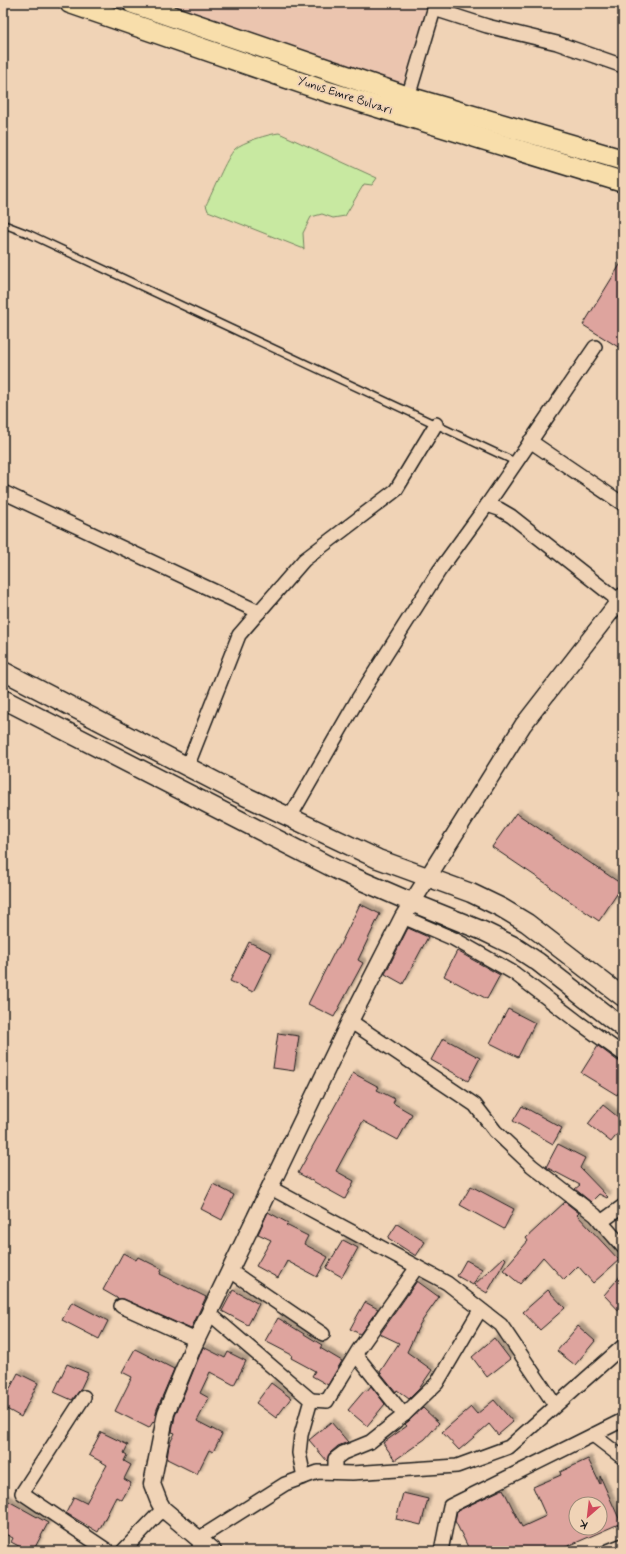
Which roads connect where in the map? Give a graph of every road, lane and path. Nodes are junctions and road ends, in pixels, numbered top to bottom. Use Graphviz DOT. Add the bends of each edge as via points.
graph roads {
  1 [pos="70,3"];
  2 [pos="133,3"];
  3 [pos="435,6"];
  4 [pos="623,66"];
  5 [pos="408,97"];
  6 [pos="623,160"];
  7 [pos="623,182"];
  8 [pos="3,224"];
  9 [pos="595,347"];
  10 [pos="436,424"];
  11 [pos="530,441"];
  12 [pos="516,462"];
  13 [pos="3,492"];
  14 [pos="623,504"];
  15 [pos="487,505"];
  16 [pos="621,598"];
  17 [pos="259,612"];
  18 [pos="3,671"];
  19 [pos="3,699"];
  20 [pos="187,767"];
  21 [pos="290,817"];
  22 [pos="428,876"];
  23 [pos="407,909"];
  24 [pos="623,997"];
  25 [pos="350,1021"];
  26 [pos="623,1028"];
  27 [pos="623,1054"];
  28 [pos="269,1187"];
  29 [pos="623,1206"];
  30 [pos="600,1222"];
  31 [pos="623,1247"];
  32 [pos="417,1267"];
  33 [pos="229,1270"];
  34 [pos="121,1306"];
  35 [pos="480,1310"];
  36 [pos="209,1313"];
  37 [pos="323,1334"];
  38 [pos="196,1340"];
  39 [pos="623,1346"];
  40 [pos="356,1354"];
  41 [pos="84,1397"];
  42 [pos="311,1400"];
  43 [pos="556,1405"];
  44 [pos="404,1415"];
  45 [pos="623,1420"];
  46 [pos="593,1435"];
  47 [pos="623,1458"];
  48 [pos="336,1472"];
  49 [pos="304,1477"];
  50 [pos="164,1509"];
  51 [pos="196,1545"];
  52 [pos="623,1545"];
  53 [pos="108,1551"];
  54 [pos="123,1551"];
  55 [pos="213,1551"];
  56 [pos="441,1551"];
  57 [pos="608,1551"];
  1 -- 7 [label="main road, Yunus Emre Bulvarı" via="322,90"];
  2 -- 5 [label="main road, Yunus Emre Bulvarı"];
  3 -- 4 [label="street" via="487,26 558,43"];
  3 -- 5 [label="street"];
  5 -- 6 [label="main road, Yunus Emre Bulvarı"];
  8 -- 10 [label="lane"];
  9 -- 11 [label="street"];
  10 -- 12 [label="lane"];
  10 -- 17 [label="street" via="396,490 304,560"];
  11 -- 12 [label="street"];
  11 -- 14 [label="street"];
  12 -- 15 [label="street"];
  13 -- 17 [label="street"];
  15 -- 16 [label="street" via="511,516"];
  15 -- 21 [label="street" via="439,571 359,697"];
  16 -- 22 [label="street" via="523,725"];
  17 -- 20 [label="street" via="240,634"];
  18 -- 20 [label="main road"];
  19 -- 23 [label="main road" via="339,871"];
  20 -- 21 [label="main road"];
  21 -- 22 [label="main road" via="378,858"];
  22 -- 23 [label="street"];
  22 -- 24 [label="main road" via="478,896 527,923"];
  23 -- 25 [label="street"];
  23 -- 26 [label="main road" via="484,931 512,946 538,962"];
  23 -- 27 [label="street" via="514,973"];
  25 -- 28 [label="street"];
  25 -- 30 [label="street" via="476,1105 495,1131 532,1166 595,1215"];
  28 -- 32 [label="street"];
  28 -- 33 [label="street"];
  29 -- 30 [label="street"];
  30 -- 31 [label="street"];
  32 -- 35 [label="street" via="447,1283"];
  32 -- 40 [label="street"];
  33 -- 36 [label="street"];
  33 -- 37 [label="street"];
  34 -- 38 [label="street"];
  35 -- 43 [label="street" via="501,1325"];
  35 -- 44 [label="street" via="437,1382"];
  36 -- 38 [label="street"];
  36 -- 42 [label="street"];
  38 -- 50 [label="street" via="166,1413 152,1484"];
  39 -- 43 [label="street"];
  40 -- 42 [label="street" via="327,1401"];
  40 -- 44 [label="street"];
  41 -- 53 [label="street" via="22,1492"];
  42 -- 49 [label="street" via="301,1435 299,1453"];
  43 -- 48 [label="street" via="509,1446 457,1466"];
  44 -- 48 [label="street" via="370,1442 335,1459"];
  45 -- 46 [label="street"];
  46 -- 47 [label="street"];
  46 -- 56 [label="street" via="450,1506"];
  48 -- 49 [label="street" via="318,1472"];
  49 -- 51 [label="street" via="285,1484"];
  50 -- 51 [label="street"];
  50 -- 54 [label="street"];
  51 -- 55 [label="street"];
  52 -- 57 [label="street"];
}
